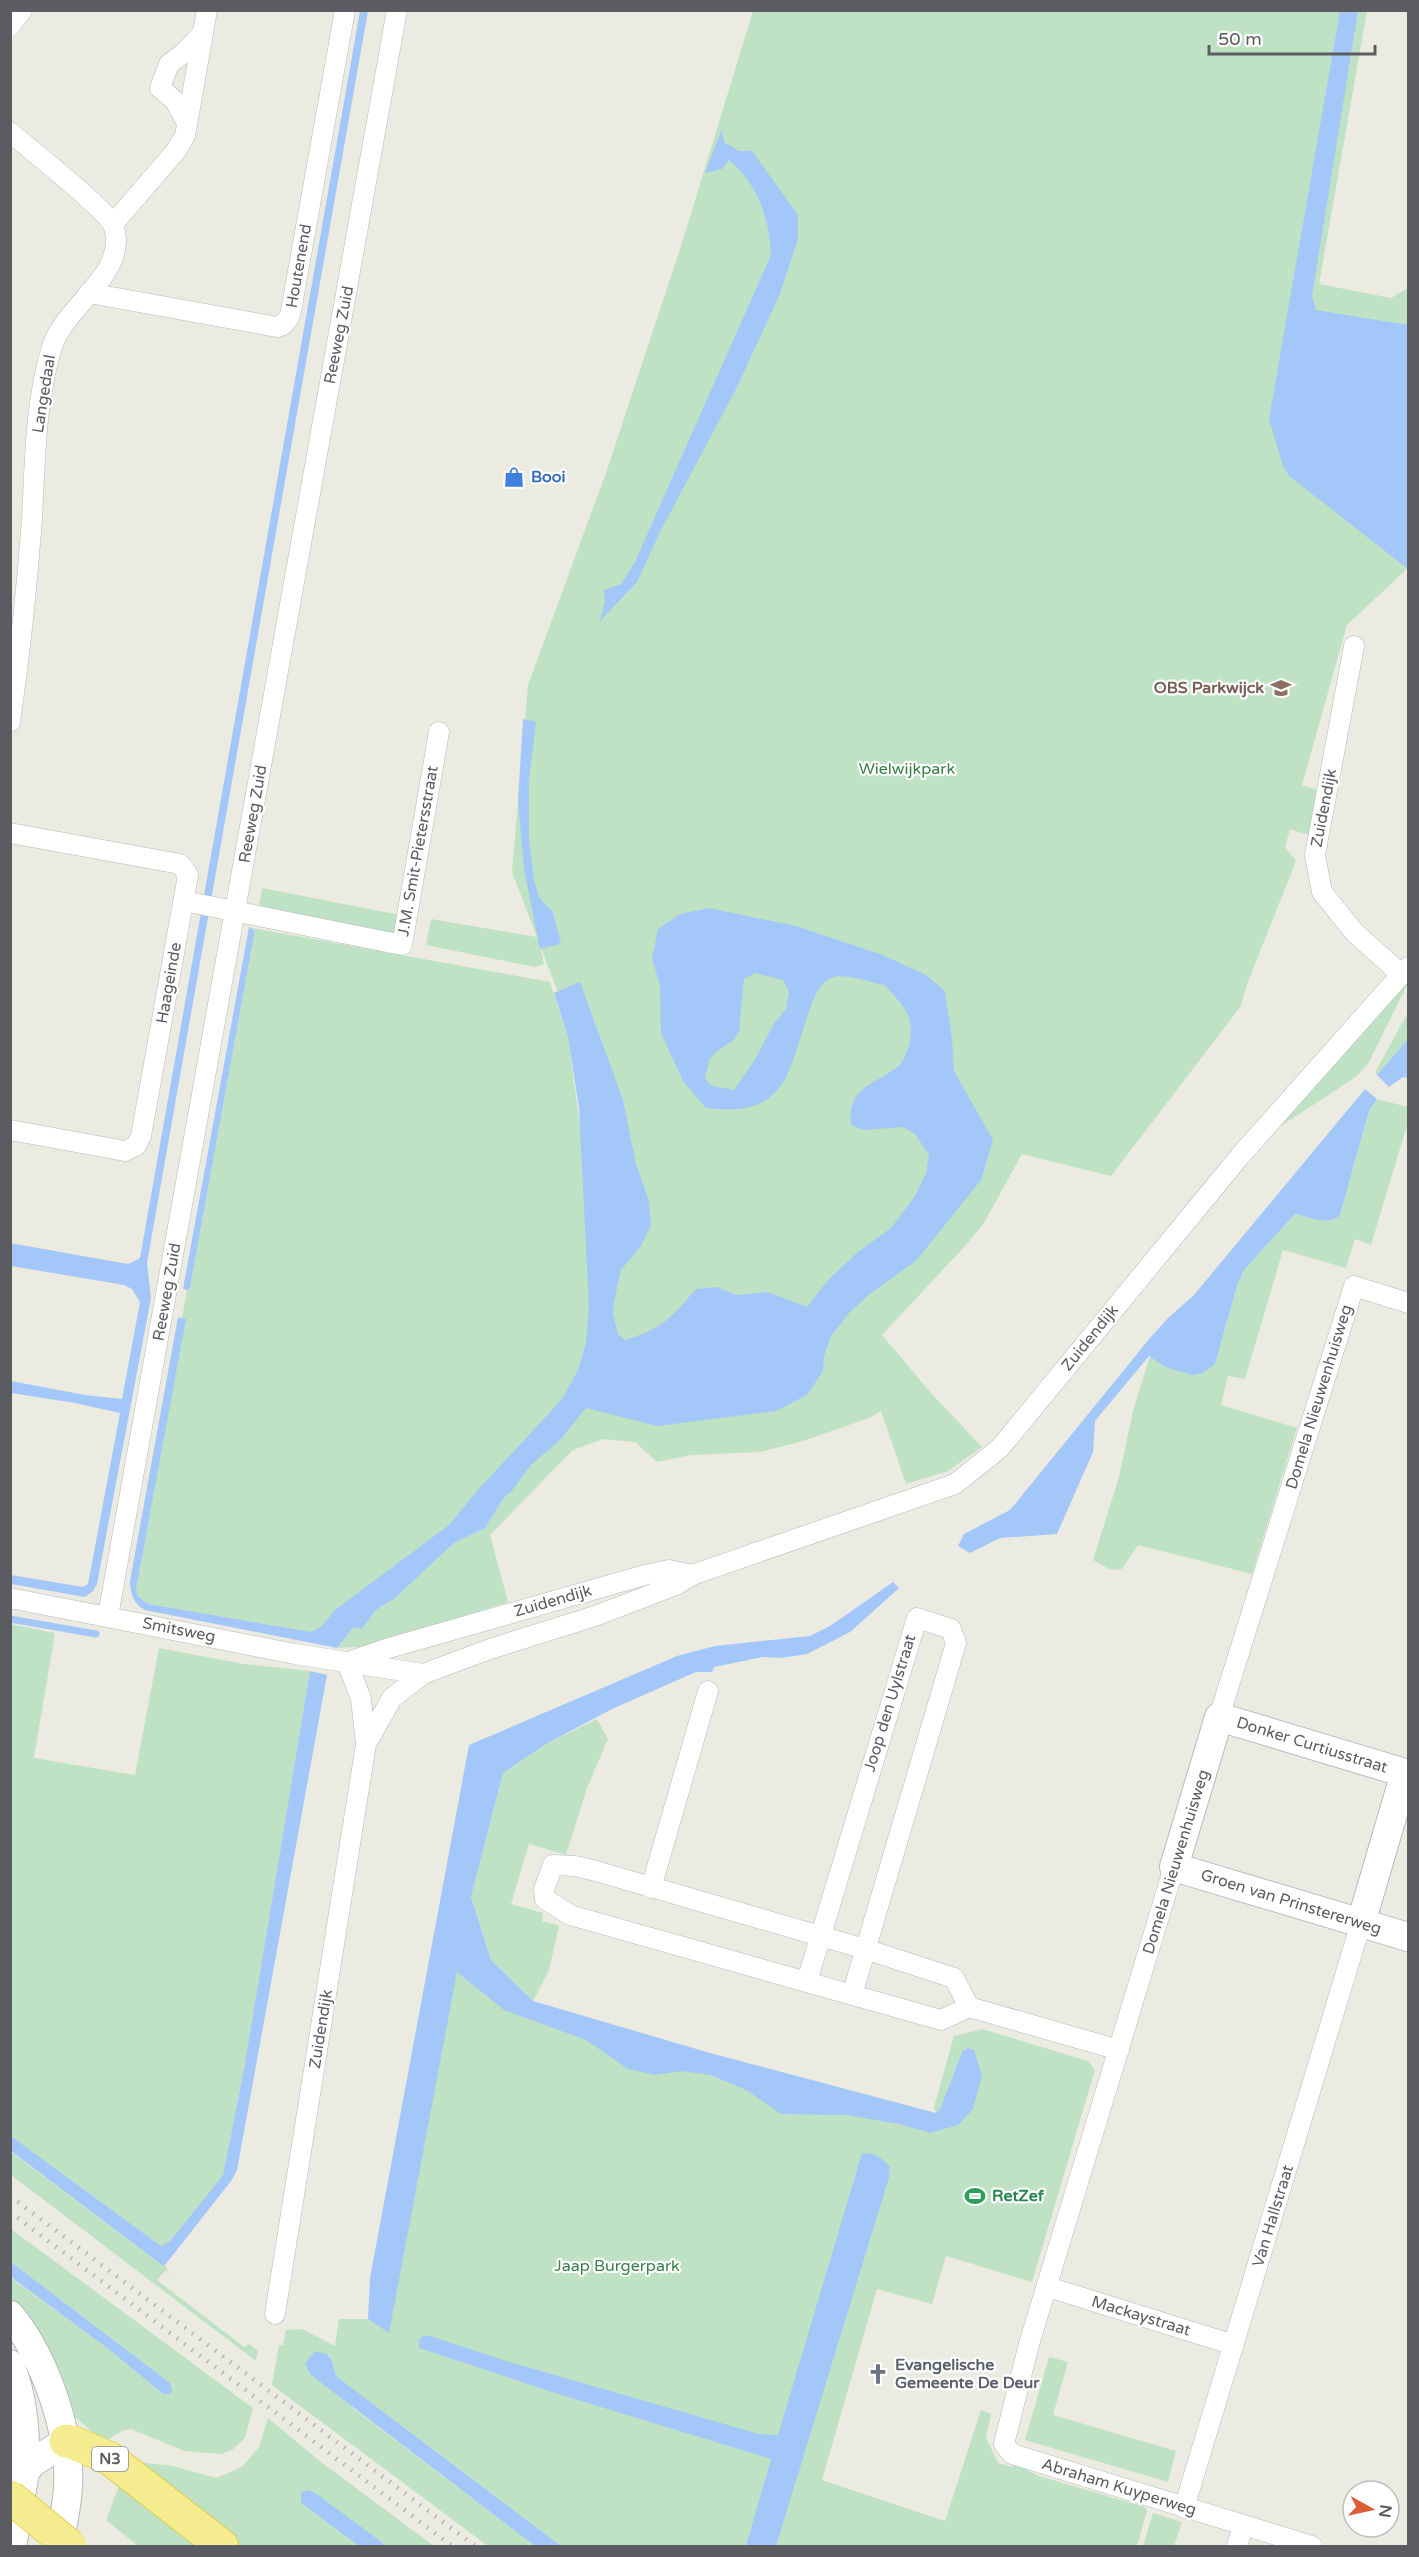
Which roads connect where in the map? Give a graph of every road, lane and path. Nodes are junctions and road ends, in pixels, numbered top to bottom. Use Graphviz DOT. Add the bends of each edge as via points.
graph roads {
  1 [pos="22,10"];
  2 [pos="207,10"];
  3 [pos="345,10"];
  4 [pos="397,10"];
  5 [pos="10,26"];
  6 [pos="203,33"];
  7 [pos="187,123"];
  8 [pos="10,132"];
  9 [pos="113,224"];
  10 [pos="89,293"];
  11 [pos="1354,646"];
  12 [pos="10,722"];
  13 [pos="438,732"];
  14 [pos="10,833"];
  15 [pos="190,902"];
  16 [pos="227,910"];
  17 [pos="1405,971"];
  18 [pos="10,1130"];
  19 [pos="1408,1303"];
  20 [pos="692,1575"];
  21 [pos="10,1599"];
  22 [pos="108,1616"];
  23 [pos="347,1662"];
  24 [pos="423,1674"];
  25 [pos="708,1691"];
  26 [pos="1219,1717"];
  27 [pos="366,1744"];
  28 [pos="1407,1768"];
  29 [pos="1174,1867"];
  30 [pos="651,1887"];
  31 [pos="1361,1923"];
  32 [pos="821,1936"];
  33 [pos="1408,1937"];
  34 [pos="865,1949"];
  35 [pos="807,1981"];
  36 [pos="852,1995"];
  37 [pos="969,2007"];
  38 [pos="1119,2050"];
  39 [pos="1048,2287"];
  40 [pos="275,2314"];
  41 [pos="10,2315"];
  42 [pos="1234,2345"];
  43 [pos="10,2364"];
  44 [pos="1004,2439"];
  45 [pos="66,2441"];
  46 [pos="18,2485"];
  47 [pos="1184,2508"];
  48 [pos="1243,2526"];
  49 [pos="12,2547"];
  50 [pos="59,2547"];
  51 [pos="70,2547"];
  52 [pos="222,2547"];
  53 [pos="1237,2547"];
  54 [pos="1312,2547"];
  1 -- 5 [label="street"];
  2 -- 6 [label="street"];
  3 -- 10 [label="street, Houtenend" via="290,316 283,325"];
  4 -- 16 [label="street, Reeweg Zuid"];
  6 -- 7 [label="street"];
  6 -- 7 [label="street" via="170,63 160,88 175,101"];
  7 -- 9 [label="street" via="185,136 175,152"];
  8 -- 9 [label="street"];
  9 -- 10 [label="street, Langedaal" via="114,256 109,269"];
  10 -- 12 [label="street, Langedaal" via="64,323 46,368 39,408 25,618"];
  11 -- 17 [label="street, Zuidendijk" via="1315,855 1322,892 1355,933"];
  13 -- 16 [label="street, J.M. Smit-Pietersstraat" via="402,945"];
  14 -- 15 [label="street, Haageinde" via="180,864 188,875"];
  15 -- 16 [label="street"];
  15 -- 18 [label="street, Haageinde" via="136,1146 125,1151"];
  16 -- 22 [label="street, Reeweg Zuid"];
  17 -- 20 [label="street, Zuidendijk" via="1240,1156 1000,1448 955,1484"];
  19 -- 26 [label="street, Domela Nieuwenhuisweg" via="1354,1286"];
  20 -- 23 [label="street, Zuidendijk" via="669,1570 645,1575"];
  20 -- 24 [label="street, Zuidendijk" via="595,1616 490,1648"];
  21 -- 22 [label="street, Smitsweg"];
  22 -- 23 [label="street, Smitsweg"];
  23 -- 24 [label="street"];
  23 -- 27 [label="street, Zuidendijk" via="361,1699"];
  24 -- 27 [label="street, Zuidendijk" via="392,1698"];
  25 -- 30 [label="street"];
  26 -- 28 [label="street, Donker Curtiusstraat"];
  26 -- 29 [label="street, Domela Nieuwenhuisweg"];
  27 -- 40 [label="street, Zuidendijk"];
  28 -- 31 [label="street"];
  29 -- 31 [label="street, Groen van Prinstererweg"];
  29 -- 38 [label="street, Domela Nieuwenhuisweg"];
  30 -- 32 [label="street"];
  30 -- 35 [label="street" via="596,1871 553,1865 544,1889 545,1899 570,1915"];
  31 -- 33 [label="street, Groen van Prinstererweg"];
  31 -- 42 [label="street, Van Hallstraat"];
  32 -- 34 [label="street"];
  32 -- 34 [label="street, Joop den Uylstraat" via="917,1618 951,1629 956,1643"];
  32 -- 35 [label="street, Joop den Uylstraat"];
  34 -- 36 [label="street, Joop den Uylstraat"];
  34 -- 37 [label="street" via="954,1978"];
  35 -- 36 [label="street"];
  36 -- 37 [label="street" via="941,2020"];
  37 -- 38 [label="street"];
  38 -- 39 [label="street, Domela Nieuwenhuisweg"];
  39 -- 42 [label="street, Mackaystraat"];
  39 -- 44 [label="street, Domela Nieuwenhuisweg"];
  41 -- 45 [label="street" via="41,2369"];
  42 -- 47 [label="street, Van Hallstraat"];
  43 -- 46 [label="street" via="25,2429"];
  44 -- 47 [label="street, Abraham Kuyperweg" via="1012,2454"];
  45 -- 46 [label="street" via="32,2463"];
  45 -- 50 [label="street" via="68,2493"];
  45 -- 52 [label="highway, N3" via="109,2458"];
  46 -- 49 [label="street"];
  46 -- 51 [label="highway, bridge"];
  47 -- 48 [label="street, Abraham Kuyperweg"];
  48 -- 53 [label="street"];
  48 -- 54 [label="street, Abraham Kuyperweg"];
}
